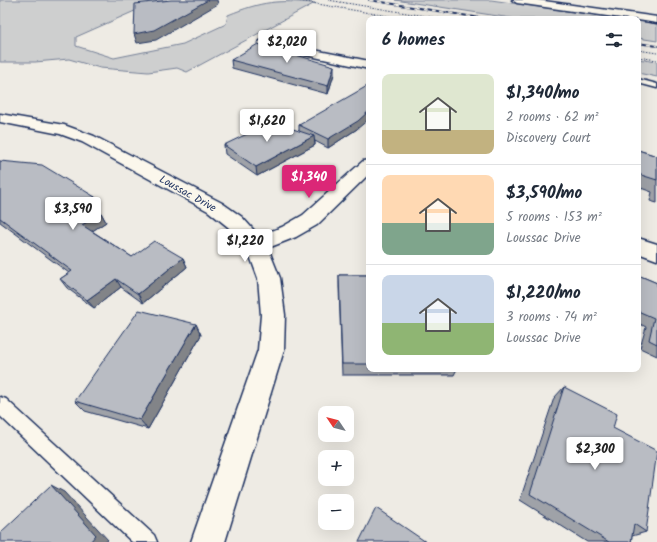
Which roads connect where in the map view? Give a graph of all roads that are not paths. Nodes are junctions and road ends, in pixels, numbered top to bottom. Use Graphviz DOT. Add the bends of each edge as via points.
graph roads {
  1 [pos="517,0"];
  2 [pos="629,16"];
  3 [pos="641,18"];
  4 [pos="657,20"];
  5 [pos="264,43"];
  6 [pos="366,64"];
  7 [pos="641,82"];
  8 [pos="657,86"];
  9 [pos="0,118"];
  10 [pos="366,168"];
  11 [pos="256,245"];
  12 [pos="641,246"];
  13 [pos="657,252"];
  14 [pos="0,406"];
  15 [pos="147,542"];
  16 [pos="208,542"];
  1 -- 2 [label="street"];
  3 -- 4 [label="street"];
  5 -- 6 [label="street"];
  7 -- 8 [label="lane"];
  9 -- 11 [label="street, Loussac Drive" via="64,130 88,139 215,207 235,222"];
  10 -- 11 [label="street" via="310,220 289,232"];
  11 -- 16 [label="street, Loussac Drive" via="269,278 273,315 270,350"];
  12 -- 13 [label="street"];
  14 -- 15 [label="lane"];
}
